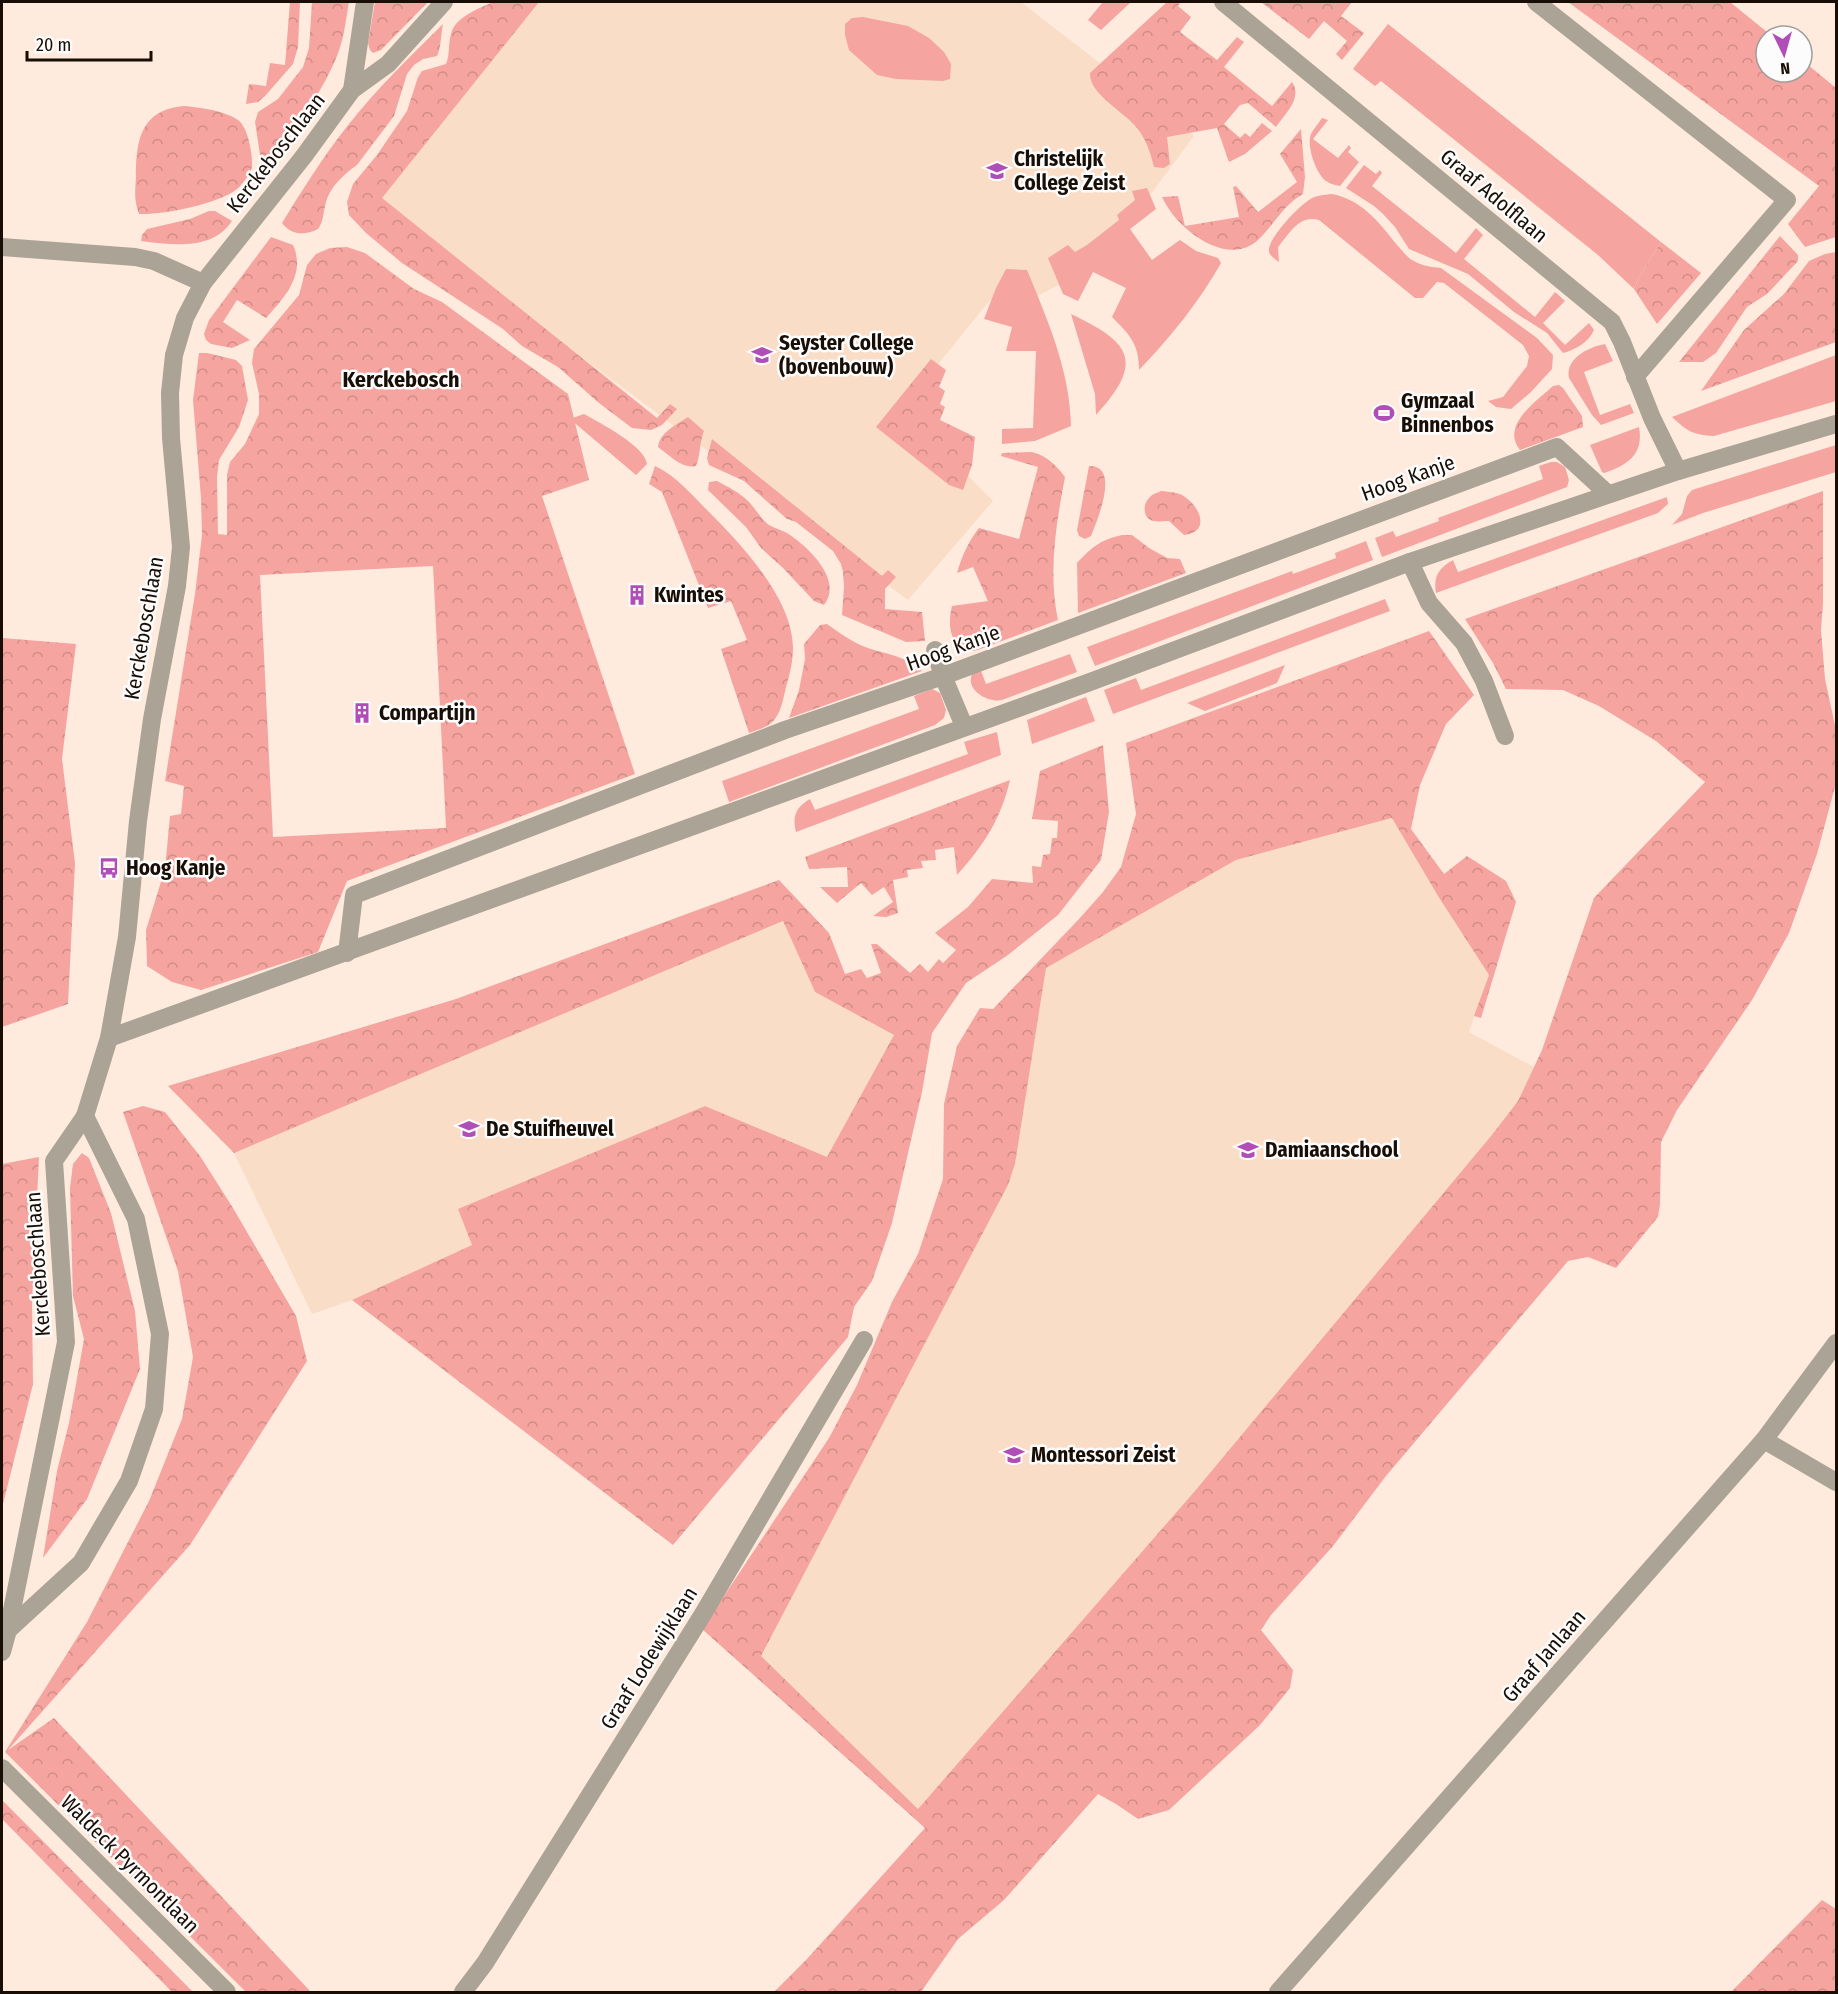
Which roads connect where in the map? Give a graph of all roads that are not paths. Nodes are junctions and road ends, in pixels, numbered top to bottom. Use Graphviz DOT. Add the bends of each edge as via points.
graph roads {
  1 [pos="365,2"];
  2 [pos="444,2"];
  3 [pos="1223,2"];
  4 [pos="1536,2"];
  5 [pos="352,90"];
  6 [pos="2,246"];
  7 [pos="203,283"];
  8 [pos="1635,377"];
  9 [pos="1836,424"];
  10 [pos="1678,471"];
  11 [pos="1608,494"];
  12 [pos="1410,562"];
  13 [pos="935,650"];
  14 [pos="944,676"];
  15 [pos="964,726"];
  16 [pos="1505,736"];
  17 [pos="347,953"];
  18 [pos="109,1038"];
  19 [pos="86,1116"];
  20 [pos="864,1340"];
  21 [pos="1836,1343"];
  22 [pos="1764,1440"];
  23 [pos="1836,1482"];
  24 [pos="8,1630"];
  25 [pos="2,1652"];
  26 [pos="2,1768"];
  27 [pos="227,1992"];
  28 [pos="463,1992"];
  29 [pos="1278,1992"];
  1 -- 5 [label="street, Kerckeboschlaan"];
  2 -- 5 [label="street, Kerckeboschlaan" via="388,64"];
  3 -- 8 [label="street, Graaf Adolflaan" via="1612,322"];
  4 -- 8 [label="street" via="1787,200"];
  5 -- 7 [label="street, Kerckeboschlaan"];
  6 -- 7 [label="street" via="135,257 154,261"];
  7 -- 18 [label="street, Kerckeboschlaan" via="185,318 174,355 171,438 180,547 177,586 152,719 127,937"];
  8 -- 10 [label="street, Graaf Adolflaan"];
  9 -- 10 [label="street"];
  10 -- 11 [label="street"];
  11 -- 12 [label="street"];
  11 -- 14 [label="street, Hoog Kanje" via="1557,447"];
  12 -- 15 [label="street"];
  12 -- 16 [label="street" via="1429,603 1464,643"];
  13 -- 14 [label="street"];
  14 -- 15 [label="street"];
  14 -- 17 [label="street, Hoog Kanje" via="785,730 354,894"];
  15 -- 17 [label="street"];
  17 -- 18 [label="street"];
  18 -- 19 [label="street, Kerckeboschlaan"];
  19 -- 24 [label="street, Kerckeboschlaan" via="54,1161 66,1342"];
  19 -- 24 [label="street" via="136,1220 160,1334 154,1409 129,1482 81,1563"];
  20 -- 28 [label="street, Graaf Lodewijklaan" via="703,1614 485,1963"];
  21 -- 22 [label="street, Graaf Janlaan"];
  22 -- 23 [label="street"];
  22 -- 29 [label="street, Graaf Janlaan"];
  24 -- 25 [label="street, Kerckeboschlaan"];
  26 -- 27 [label="street, Waldeck Pyrmontlaan"];
}
